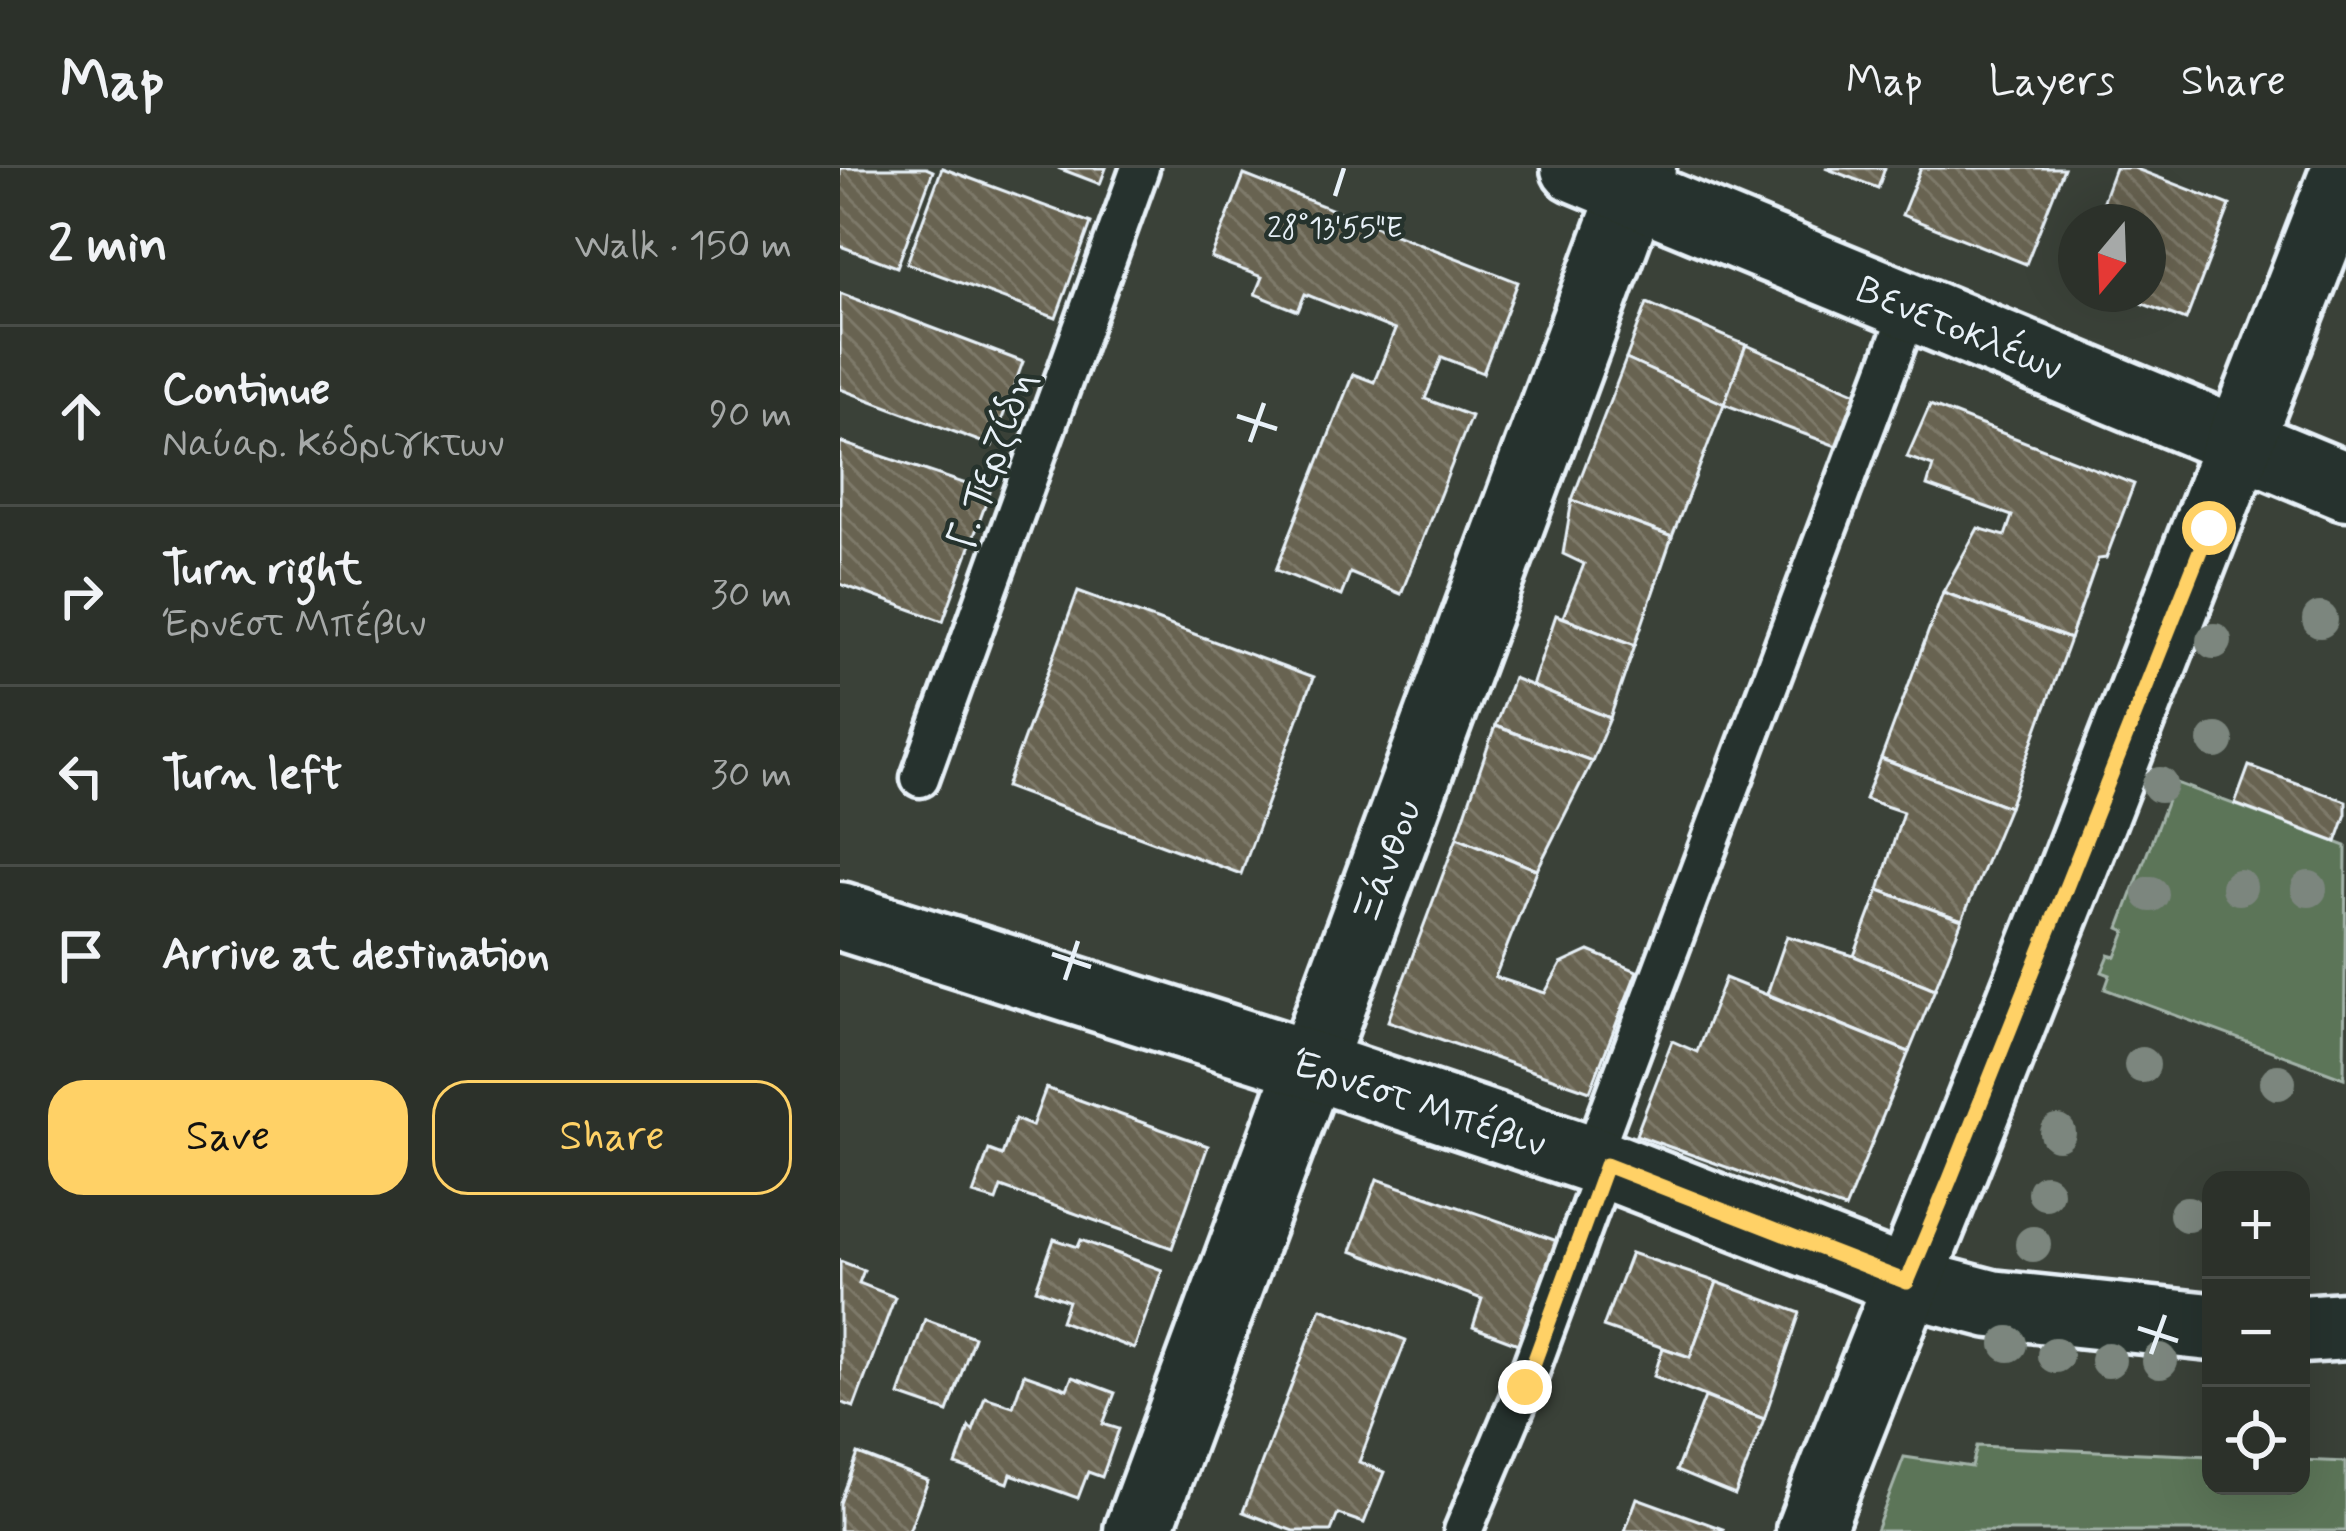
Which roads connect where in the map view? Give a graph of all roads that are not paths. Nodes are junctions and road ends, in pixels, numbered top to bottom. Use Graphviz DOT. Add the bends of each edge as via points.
graph roads {
  1 [pos="1140,168"];
  2 [pos="2346,168"];
  3 [pos="1617,176"];
  4 [pos="1911,306"];
  5 [pos="2241,442"];
  6 [pos="2346,486"];
  7 [pos="920,778"];
  8 [pos="840,916"];
  9 [pos="1311,1065"];
  10 [pos="1598,1162"];
  11 [pos="1907,1282"];
  12 [pos="2202,1326"];
  13 [pos="2346,1326"];
  14 [pos="2310,1328"];
  15 [pos="1138,1531"];
  16 [pos="1463,1531"];
  17 [pos="1810,1531"];
  1 -- 7 [label="lane, Γ. Τερζίδη"];
  2 -- 5 [label="street"];
  3 -- 4 [label="street, Βενετοκλέων"];
  3 -- 9 [label="street, Ξάνθου"];
  4 -- 5 [label="street, Βενετοκλέων"];
  4 -- 10 [label="lane"];
  5 -- 6 [label="street, Βενετοκλέων"];
  5 -- 11 [label="street"];
  8 -- 9 [label="street, Έρνεστ Μπέβιν"];
  9 -- 10 [label="street, Έρνεστ Μπέβιν"];
  9 -- 15 [label="street, Ξάνθου"];
  10 -- 11 [label="street, Έρνεστ Μπέβιν"];
  10 -- 16 [label="lane" via="1525,1387"];
  11 -- 12 [label="street, Έρνεστ Μπέβιν" via="1990,1304"];
  11 -- 17 [label="street"];
  13 -- 14 [label="street"];
}
